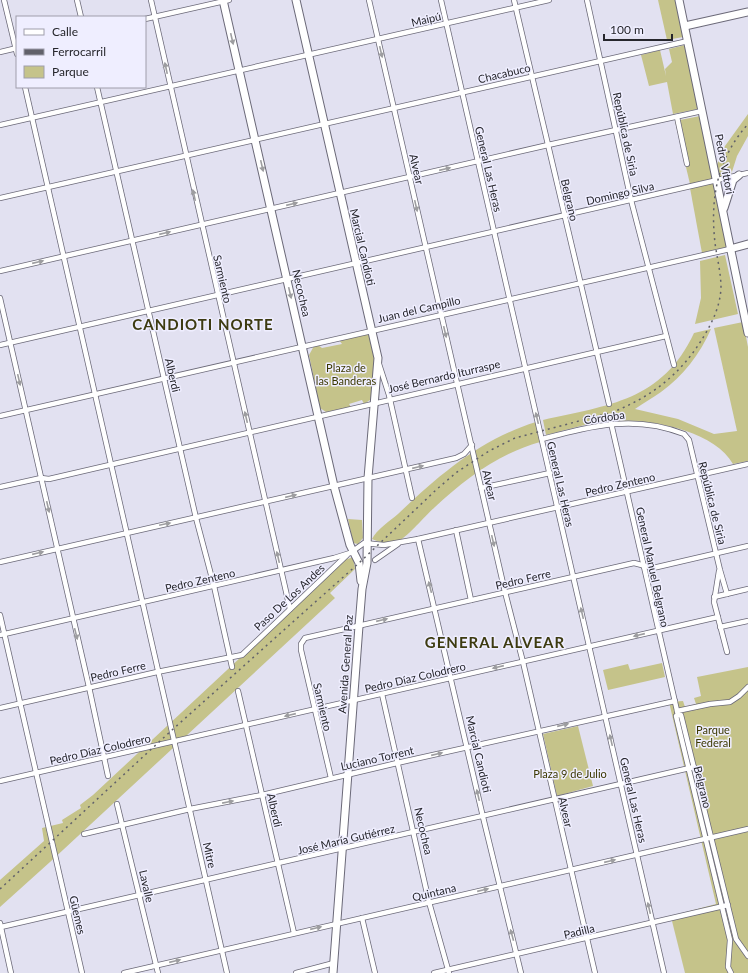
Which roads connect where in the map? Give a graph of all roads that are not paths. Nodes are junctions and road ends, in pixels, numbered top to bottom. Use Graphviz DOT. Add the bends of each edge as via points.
graph roads {
  1 [pos="4,0"];
  2 [pos="77,0"];
  3 [pos="150,0"];
  4 [pos="225,0"];
  5 [pos="296,0"];
  6 [pos="369,0"];
  7 [pos="441,0"];
  8 [pos="514,0"];
  9 [pos="549,0"];
  10 [pos="587,0"];
  11 [pos="679,0"];
  12 [pos="516,7"];
  13 [pos="748,12"];
  14 [pos="81,16"];
  15 [pos="154,17"];
  16 [pos="146,19"];
  17 [pos="446,23"];
  18 [pos="685,26"];
  19 [pos="378,39"];
  20 [pos="688,41"];
  21 [pos="16,48"];
  22 [pos="0,52"];
  23 [pos="308,55"];
  24 [pos="601,61"];
  25 [pos="240,70"];
  26 [pos="531,76"];
  27 [pos="169,86"];
  28 [pos="25,88"];
  29 [pos="97,88"];
  30 [pos="462,92"];
  31 [pos="101,102"];
  32 [pos="394,108"];
  33 [pos="702,111"];
  34 [pos="677,117"];
  35 [pos="32,118"];
  36 [pos="0,125"];
  37 [pos="324,125"];
  38 [pos="617,130"];
  39 [pos="255,140"];
  40 [pos="548,145"];
  41 [pos="185,156"];
  42 [pos="478,161"];
  43 [pos="687,164"];
  44 [pos="118,172"];
  45 [pos="748,173"];
  46 [pos="739,175"];
  47 [pos="410,177"];
  48 [pos="718,180"];
  49 [pos="47,187"];
  50 [pos="340,193"];
  51 [pos="0,198"];
  52 [pos="631,200"];
  53 [pos="272,209"];
  54 [pos="564,215"];
  55 [pos="724,217"];
  56 [pos="201,225"];
  57 [pos="494,231"];
  58 [pos="132,240"];
  59 [pos="748,244"];
  60 [pos="425,247"];
  61 [pos="730,249"];
  62 [pos="63,257"];
  63 [pos="356,263"];
  64 [pos="648,267"];
  65 [pos="0,271"];
  66 [pos="287,278"];
  67 [pos="580,284"];
  68 [pos="217,294"];
  69 [pos="0,298"];
  70 [pos="510,299"];
  71 [pos="148,310"];
  72 [pos="442,316"];
  73 [pos="746,318"];
  74 [pos="79,326"];
  75 [pos="372,331"];
  76 [pos="748,333"];
  77 [pos="666,336"];
  78 [pos="10,342"];
  79 [pos="0,344"];
  80 [pos="302,347"];
  81 [pos="595,353"];
  82 [pos="378,358"];
  83 [pos="233,363"];
  84 [pos="674,365"];
  85 [pos="526,369"];
  86 [pos="164,378"];
  87 [pos="458,385"];
  88 [pos="95,395"];
  89 [pos="390,400"];
  90 [pos="375,404"];
  91 [pos="608,404"];
  92 [pos="26,410"];
  93 [pos="0,416"];
  94 [pos="319,416"];
  95 [pos="611,423"];
  96 [pos="250,432"];
  97 [pos="542,439"];
  98 [pos="689,440"];
  99 [pos="472,445"];
  100 [pos="180,449"];
  101 [pos="111,464"];
  102 [pos="748,464"];
  103 [pos="406,469"];
  104 [pos="550,473"];
  105 [pos="697,475"];
  106 [pos="41,478"];
  107 [pos="368,478"];
  108 [pos="334,486"];
  109 [pos="0,487"];
  110 [pos="481,488"];
  111 [pos="627,491"];
  112 [pos="412,498"];
  113 [pos="266,502"];
  114 [pos="557,507"];
  115 [pos="196,518"];
  116 [pos="489,523"];
  117 [pos="456,530"];
  118 [pos="127,532"];
  119 [pos="418,539"];
  120 [pos="366,542"];
  121 [pos="402,542"];
  122 [pos="748,546"];
  123 [pos="57,549"];
  124 [pos="351,552"];
  125 [pos="716,554"];
  126 [pos="375,560"];
  127 [pos="0,562"];
  128 [pos="642,565"];
  129 [pos="281,570"];
  130 [pos="720,570"];
  131 [pos="573,577"];
  132 [pos="214,586"];
  133 [pos="362,589"];
  134 [pos="748,589"];
  135 [pos="505,592"];
  136 [pos="727,594"];
  137 [pos="714,597"];
  138 [pos="471,600"];
  139 [pos="142,602"];
  140 [pos="436,608"];
  141 [pos="290,609"];
  142 [pos="0,615"];
  143 [pos="718,617"];
  144 [pos="72,619"];
  145 [pos="748,620"];
  146 [pos="359,626"];
  147 [pos="720,626"];
  148 [pos="658,631"];
  149 [pos="2,635"];
  150 [pos="303,640"];
  151 [pos="589,646"];
  152 [pos="727,652"];
  153 [pos="242,655"];
  154 [pos="230,657"];
  155 [pos="523,662"];
  156 [pos="232,667"];
  157 [pos="157,672"];
  158 [pos="451,678"];
  159 [pos="89,687"];
  160 [pos="748,687"];
  161 [pos="238,691"];
  162 [pos="382,694"];
  163 [pos="353,701"];
  164 [pos="675,701"];
  165 [pos="20,704"];
  166 [pos="0,708"];
  167 [pos="314,709"];
  168 [pos="678,713"];
  169 [pos="605,716"];
  170 [pos="245,724"];
  171 [pos="539,731"];
  172 [pos="174,741"];
  173 [pos="466,747"];
  174 [pos="103,758"];
  175 [pos="397,763"];
  176 [pos="692,768"];
  177 [pos="36,773"];
  178 [pos="347,774"];
  179 [pos="108,776"];
  180 [pos="331,778"];
  181 [pos="0,781"];
  182 [pos="621,784"];
  183 [pos="262,795"];
  184 [pos="554,800"];
  185 [pos="117,804"];
  186 [pos="190,809"];
  187 [pos="482,817"];
  188 [pos="122,825"];
  189 [pos="748,829"];
  190 [pos="413,833"];
  191 [pos="84,834"];
  192 [pos="712,837"];
  193 [pos="706,838"];
  194 [pos="342,848"];
  195 [pos="637,854"];
  196 [pos="278,864"];
  197 [pos="570,869"];
  198 [pos="206,879"];
  199 [pos="499,886"];
  200 [pos="139,894"];
  201 [pos="429,902"];
  202 [pos="728,905"];
  203 [pos="722,907"];
  204 [pos="68,912"];
  205 [pos="362,918"];
  206 [pos="653,923"];
  207 [pos="336,924"];
  208 [pos="0,925"];
  209 [pos="294,933"];
  210 [pos="586,938"];
  211 [pos="222,950"];
  212 [pos="517,954"];
  213 [pos="748,956"];
  214 [pos="334,963"];
  215 [pos="156,966"];
  216 [pos="448,971"];
  217 [pos="11,973"];
  218 [pos="82,973"];
  219 [pos="124,973"];
  220 [pos="158,973"];
  221 [pos="227,973"];
  222 [pos="296,973"];
  223 [pos="333,973"];
  224 [pos="375,973"];
  225 [pos="434,973"];
  226 [pos="521,973"];
  227 [pos="595,973"];
  228 [pos="664,973"];
  229 [pos="731,973"];
  1 -- 21 [label="street"];
  2 -- 14 [label="street"];
  3 -- 15 [label="street, Sarmiento"];
  4 -- 15 [label="street"];
  4 -- 25 [label="main road, Necochea, one-way"];
  5 -- 23 [label="main road, Marcial Candioti"];
  6 -- 19 [label="street, Alvear"];
  7 -- 17 [label="street, General Las Heras"];
  8 -- 12 [label="street, Belgrano"];
  9 -- 12 [label="street, Maipú"];
  10 -- 24 [label="street, República de Siria"];
  11 -- 18 [label="main road, Pedro Vittori"];
  12 -- 17 [label="street, Maipú"];
  12 -- 26 [label="street, Belgrano"];
  13 -- 18 [label="main road"];
  15 -- 16 [label="street"];
  27 -- 15 [label="street, Sarmiento, one-way"];
  17 -- 19 [label="street, Maipú"];
  17 -- 30 [label="street, General Las Heras"];
  18 -- 20 [label="main road, Pedro Vittori"];
  19 -- 23 [label="street, Maipú"];
  19 -- 32 [label="street, Alvear, one-way"];
  20 -- 24 [label="street, Chacabuco"];
  20 -- 33 [label="main road, Pedro Vittori"];
  21 -- 22 [label="street"];
  23 -- 25 [label="street, Maipú"];
  23 -- 37 [label="main road, Marcial Candioti"];
  24 -- 26 [label="street, Chacabuco"];
  24 -- 38 [label="street, República de Siria"];
  25 -- 27 [label="street, Maipú"];
  25 -- 39 [label="main road, Necochea"];
  26 -- 30 [label="street, Chacabuco"];
  26 -- 40 [label="street, Belgrano"];
  27 -- 31 [label="street, Maipú"];
  27 -- 41 [label="street, Sarmiento"];
  28 -- 35 [label="street, Mitre"];
  29 -- 31 [label="street, Alberdi"];
  30 -- 32 [label="street, Chacabuco"];
  30 -- 42 [label="street, General Las Heras"];
  31 -- 35 [label="street, Maipú"];
  31 -- 44 [label="street, Alberdi"];
  32 -- 37 [label="street, Chacabuco"];
  32 -- 47 [label="street, Alvear"];
  33 -- 34 [label="street"];
  33 -- 48 [label="main road, Pedro Vittori"];
  34 -- 38 [label="street"];
  34 -- 43 [label="street"];
  35 -- 36 [label="street, Maipú"];
  35 -- 49 [label="street, Mitre"];
  37 -- 39 [label="street, Chacabuco"];
  37 -- 50 [label="main road, Marcial Candioti"];
  38 -- 40 [label="street"];
  38 -- 52 [label="street, República de Siria"];
  39 -- 41 [label="street, Chacabuco"];
  39 -- 53 [label="main road, Necochea, one-way"];
  40 -- 42 [label="street"];
  40 -- 54 [label="street, Belgrano"];
  41 -- 44 [label="street, Chacabuco"];
  56 -- 41 [label="street, Sarmiento, one-way"];
  47 -- 42 [label="street, one-way"];
  42 -- 57 [label="street, General Las Heras"];
  44 -- 49 [label="street, Chacabuco"];
  44 -- 58 [label="street, Alberdi"];
  45 -- 46 [label="street, Domingo Silva"];
  46 -- 48 [label="street, Domingo Silva"];
  46 -- 55 [label="main road" via="734,178 729,189"];
  47 -- 50 [label="street"];
  47 -- 60 [label="street, Alvear, one-way"];
  48 -- 52 [label="street, Domingo Silva"];
  48 -- 55 [label="main road, Pedro Vittori"];
  49 -- 51 [label="street, Chacabuco"];
  49 -- 62 [label="street, Mitre"];
  53 -- 50 [label="street, one-way"];
  50 -- 63 [label="main road, Marcial Candioti"];
  52 -- 54 [label="street, Domingo Silva"];
  52 -- 64 [label="street, República de Siria"];
  53 -- 56 [label="street"];
  53 -- 66 [label="main road, Necochea"];
  54 -- 57 [label="street, Domingo Silva"];
  54 -- 67 [label="street, Belgrano"];
  55 -- 61 [label="main road, Pedro Vittori"];
  58 -- 56 [label="street, one-way"];
  56 -- 68 [label="street, Sarmiento"];
  57 -- 60 [label="street, Domingo Silva"];
  57 -- 70 [label="street, General Las Heras"];
  58 -- 62 [label="street"];
  58 -- 71 [label="street, Alberdi"];
  59 -- 61 [label="main road, Juan del Campillo"];
  60 -- 63 [label="street, Domingo Silva"];
  60 -- 72 [label="street, Alvear"];
  61 -- 64 [label="street, Juan del Campillo"];
  61 -- 73 [label="main road, Pedro Vittori"];
  65 -- 62 [label="street, one-way"];
  62 -- 74 [label="street, Mitre"];
  63 -- 66 [label="street, Domingo Silva"];
  63 -- 75 [label="main road, Marcial Candioti"];
  64 -- 67 [label="street, Juan del Campillo"];
  64 -- 77 [label="street, República de Siria"];
  66 -- 68 [label="street, Domingo Silva"];
  66 -- 80 [label="main road, Necochea, one-way"];
  67 -- 70 [label="street, Juan del Campillo"];
  67 -- 81 [label="street, Belgrano"];
  68 -- 71 [label="street, Domingo Silva"];
  68 -- 83 [label="street, Sarmiento"];
  69 -- 78 [label="street"];
  70 -- 72 [label="street, Juan del Campillo"];
  70 -- 85 [label="street, General Las Heras"];
  71 -- 74 [label="street, Domingo Silva"];
  71 -- 86 [label="street, Alberdi"];
  72 -- 75 [label="street, Juan del Campillo"];
  72 -- 87 [label="street, Alvear, one-way"];
  73 -- 76 [label="main road, Pedro Vittori"];
  74 -- 78 [label="street, Domingo Silva"];
  74 -- 88 [label="street, Mitre"];
  75 -- 80 [label="street, Juan del Campillo"];
  75 -- 82 [label="main road, Marcial Candioti"];
  77 -- 81 [label="street, José Bernardo Iturraspe"];
  77 -- 84 [label="street, República de Siria"];
  78 -- 79 [label="street, Domingo Silva"];
  78 -- 92 [label="street, one-way"];
  80 -- 83 [label="street, Juan del Campillo"];
  80 -- 94 [label="main road, Necochea"];
  81 -- 85 [label="street, José Bernardo Iturraspe"];
  81 -- 91 [label="street, Belgrano"];
  82 -- 89 [label="street, Marcial Candioti"];
  82 -- 90 [label="main road, Avenida General Paz"];
  83 -- 86 [label="street, Juan del Campillo"];
  96 -- 83 [label="street, Sarmiento, one-way"];
  85 -- 87 [label="street, José Bernardo Iturraspe"];
  97 -- 85 [label="street, General Las Heras, one-way"];
  86 -- 88 [label="street, Juan del Campillo"];
  86 -- 100 [label="street, Alberdi"];
  87 -- 89 [label="street, José Bernardo Iturraspe"];
  87 -- 99 [label="street, Alvear"];
  88 -- 92 [label="street, Juan del Campillo"];
  88 -- 101 [label="street, Mitre"];
  89 -- 90 [label="street, José Bernardo Iturraspe"];
  89 -- 103 [label="street, Marcial Candioti"];
  90 -- 94 [label="street, José Bernardo Iturraspe"];
  90 -- 107 [label="main road, Avenida General Paz"];
  92 -- 93 [label="street, Juan del Campillo"];
  92 -- 106 [label="street"];
  94 -- 96 [label="street, José Bernardo Iturraspe"];
  94 -- 108 [label="main road, Necochea"];
  95 -- 97 [label="street, Córdoba"];
  95 -- 98 [label="street, Córdoba" via="636,422 658,425 684,434"];
  95 -- 111 [label="street, General Manuel Belgrano"];
  96 -- 100 [label="street, José Bernardo Iturraspe"];
  96 -- 113 [label="street, Sarmiento"];
  97 -- 104 [label="street, General Las Heras"];
  98 -- 105 [label="street, República de Siria"];
  103 -- 99 [label="street, one-way" via="460,457"];
  99 -- 110 [label="street, Alvear"];
  100 -- 101 [label="street, José Bernardo Iturraspe"];
  100 -- 115 [label="street, Alberdi"];
  101 -- 106 [label="street, José Bernardo Iturraspe" via="49,479"];
  101 -- 118 [label="street, Mitre"];
  102 -- 105 [label="street, Pedro Zenteno"];
  103 -- 107 [label="street"];
  103 -- 112 [label="street, Marcial Candioti"];
  104 -- 110 [label="street"];
  104 -- 114 [label="street, General Las Heras"];
  105 -- 111 [label="street, Pedro Zenteno"];
  105 -- 125 [label="street, República de Siria"];
  106 -- 109 [label="street, José Bernardo Iturraspe"];
  106 -- 123 [label="street, one-way"];
  107 -- 108 [label="street"];
  107 -- 120 [label="main road, Avenida General Paz"];
  113 -- 108 [label="street, one-way"];
  108 -- 124 [label="main road, Necochea"];
  110 -- 116 [label="street, Alvear"];
  111 -- 114 [label="street, Pedro Zenteno"];
  111 -- 128 [label="street, General Manuel Belgrano"];
  113 -- 115 [label="street"];
  129 -- 113 [label="street, Sarmiento, one-way"];
  114 -- 116 [label="street, Pedro Zenteno"];
  114 -- 131 [label="street, General Las Heras"];
  118 -- 115 [label="street, one-way"];
  115 -- 132 [label="street, Alberdi"];
  116 -- 117 [label="street, Pedro Zenteno"];
  116 -- 135 [label="street, Alvear, one-way"];
  117 -- 119 [label="street, Pedro Zenteno"];
  117 -- 138 [label="street"];
  118 -- 123 [label="street"];
  118 -- 139 [label="street, Mitre"];
  119 -- 121 [label="street, Pedro Zenteno"];
  140 -- 119 [label="street, Marcial Candioti, one-way"];
  120 -- 121 [label="street, Pedro Zenteno" via="384,545"];
  120 -- 124 [label="street, Pedro Zenteno"];
  120 -- 133 [label="main road, Avenida General Paz" via="367,563"];
  121 -- 126 [label="street, Pedro Zenteno"];
  122 -- 125 [label="street, Pedro Ferre"];
  127 -- 123 [label="street, one-way"];
  123 -- 144 [label="street"];
  124 -- 129 [label="street, Pedro Zenteno"];
  124 -- 133 [label="main road, Necochea" via="360,566"];
  124 -- 141 [label="street, Paso De Los Andes"];
  125 -- 128 [label="street, Pedro Ferre" via="654,568"];
  125 -- 130 [label="street, República de Siria"];
  128 -- 131 [label="street, Pedro Ferre" via="634,563"];
  128 -- 148 [label="street, General Manuel Belgrano"];
  129 -- 132 [label="street, Pedro Zenteno"];
  129 -- 141 [label="street, Sarmiento"];
  130 -- 136 [label="street, República de Siria"];
  130 -- 137 [label="street, República de Siria"];
  131 -- 135 [label="street, Pedro Ferre"];
  151 -- 131 [label="street, General Las Heras, one-way"];
  132 -- 139 [label="street, Pedro Zenteno"];
  132 -- 154 [label="street, Alberdi"];
  133 -- 146 [label="main road, Avenida General Paz"];
  134 -- 136 [label="street"];
  135 -- 138 [label="street, Pedro Ferre"];
  135 -- 155 [label="street, Alvear"];
  136 -- 137 [label="street"];
  137 -- 143 [label="street, República de Siria"];
  138 -- 140 [label="street, Pedro Ferre"];
  139 -- 144 [label="street, Pedro Zenteno"];
  139 -- 157 [label="street, Mitre"];
  146 -- 140 [label="street, Pedro Ferre, one-way"];
  140 -- 158 [label="street, Marcial Candioti"];
  141 -- 153 [label="street, Paso De Los Andes"];
  142 -- 149 [label="street, Güemes"];
  143 -- 147 [label="street, República de Siria"];
  143 -- 148 [label="street, Pedro Díaz Colodrero"];
  144 -- 149 [label="street, Pedro Zenteno"];
  144 -- 159 [label="street, one-way"];
  145 -- 147 [label="street"];
  146 -- 150 [label="street, Pedro Ferre" via="314,635"];
  146 -- 163 [label="main road, Avenida General Paz"];
  147 -- 152 [label="street, República de Siria"];
  148 -- 151 [label="street, Pedro Díaz Colodrero, one-way"];
  148 -- 164 [label="street, General Manuel Belgrano"];
  149 -- 165 [label="street, Güemes"];
  150 -- 167 [label="street, Sarmiento" via="301,650"];
  151 -- 155 [label="street, Pedro Díaz Colodrero"];
  151 -- 169 [label="street, General Las Heras"];
  153 -- 154 [label="street, Pedro Ferre"];
  154 -- 156 [label="street, Alberdi"];
  154 -- 157 [label="street, Pedro Ferre"];
  155 -- 158 [label="street, Pedro Díaz Colodrero, one-way"];
  155 -- 171 [label="street, Alvear"];
  157 -- 159 [label="street, Pedro Ferre"];
  157 -- 172 [label="street, Mitre"];
  158 -- 162 [label="street, Pedro Díaz Colodrero"];
  158 -- 173 [label="street, Marcial Candioti"];
  159 -- 165 [label="street, Pedro Ferre"];
  159 -- 174 [label="street"];
  160 -- 168 [label="street" via="730,702 710,704"];
  161 -- 170 [label="street, Alberdi"];
  162 -- 163 [label="street, Pedro Díaz Colodrero"];
  162 -- 175 [label="street, Necochea"];
  163 -- 167 [label="street, Pedro Díaz Colodrero"];
  163 -- 178 [label="main road, Avenida General Paz"];
  164 -- 168 [label="street, General Manuel Belgrano"];
  164 -- 169 [label="street, Luciano Torrent"];
  165 -- 166 [label="street, Pedro Ferre"];
  165 -- 177 [label="street, Güemes"];
  167 -- 170 [label="street, Pedro Díaz Colodrero, one-way"];
  167 -- 180 [label="street, Sarmiento"];
  168 -- 176 [label="street, Belgrano" via="676,716"];
  171 -- 169 [label="street, Luciano Torrent, one-way"];
  182 -- 169 [label="street, General Las Heras, one-way"];
  170 -- 172 [label="street, Pedro Díaz Colodrero"];
  170 -- 183 [label="street, Alberdi"];
  171 -- 173 [label="street, Luciano Torrent"];
  171 -- 184 [label="street, Alvear"];
  172 -- 174 [label="street, Pedro Díaz Colodrero"];
  172 -- 186 [label="street, Mitre"];
  175 -- 173 [label="street, Luciano Torrent, one-way"];
  187 -- 173 [label="street, Marcial Candioti, one-way"];
  174 -- 177 [label="street, Pedro Díaz Colodrero"];
  174 -- 179 [label="street"];
  175 -- 178 [label="street, Luciano Torrent"];
  175 -- 190 [label="street, Necochea"];
  176 -- 182 [label="street, José María Gutiérrez"];
  176 -- 192 [label="street, Belgrano"];
  176 -- 193 [label="street, Belgrano"];
  177 -- 181 [label="street, Pedro Díaz Colodrero"];
  177 -- 204 [label="street, Güemes"];
  178 -- 180 [label="street, Luciano Torrent"];
  178 -- 194 [label="main road, Avenida General Paz"];
  180 -- 183 [label="street, Luciano Torrent"];
  182 -- 184 [label="street, José María Gutiérrez"];
  182 -- 195 [label="street, General Las Heras"];
  186 -- 183 [label="street, Luciano Torrent, one-way"];
  183 -- 196 [label="street, Alberdi"];
  184 -- 187 [label="street, José María Gutiérrez"];
  184 -- 197 [label="street, Alvear"];
  185 -- 188 [label="street, Lavalle"];
  186 -- 188 [label="street, Luciano Torrent"];
  186 -- 198 [label="street, Mitre"];
  187 -- 190 [label="street, José María Gutiérrez"];
  187 -- 199 [label="street, Marcial Candioti"];
  188 -- 191 [label="street, Luciano Torrent"];
  188 -- 200 [label="street, Lavalle"];
  189 -- 192 [label="street, Quintana"];
  190 -- 194 [label="street, José María Gutiérrez"];
  190 -- 201 [label="street, Necochea"];
  192 -- 193 [label="street, Quintana"];
  192 -- 202 [label="street, Belgrano"];
  193 -- 195 [label="street, Quintana"];
  193 -- 203 [label="street, Belgrano"];
  194 -- 196 [label="street, José María Gutiérrez"];
  194 -- 207 [label="main road, Avenida General Paz"];
  197 -- 195 [label="street, Quintana, one-way"];
  206 -- 195 [label="street, General Las Heras, one-way"];
  196 -- 198 [label="street, José María Gutiérrez"];
  196 -- 209 [label="street, Alberdi"];
  197 -- 199 [label="street, Quintana"];
  197 -- 210 [label="street, Alvear"];
  198 -- 200 [label="street, José María Gutiérrez"];
  198 -- 211 [label="street, Mitre"];
  201 -- 199 [label="street, Quintana, one-way"];
  212 -- 199 [label="street, Marcial Candioti, one-way"];
  200 -- 204 [label="street, José María Gutiérrez"];
  200 -- 215 [label="street, Lavalle"];
  201 -- 205 [label="street, Quintana"];
  201 -- 216 [label="street, Necochea"];
  202 -- 203 [label="street, Padilla"];
  202 -- 213 [label="street, Belgrano" via="737,942"];
  203 -- 206 [label="street, Padilla"];
  203 -- 229 [label="street, Belgrano" via="731,944 728,964"];
  204 -- 208 [label="street, José María Gutiérrez"];
  204 -- 218 [label="street, Güemes"];
  205 -- 207 [label="street, Quintana"];
  205 -- 224 [label="street"];
  206 -- 210 [label="street, Padilla"];
  206 -- 228 [label="street, General Las Heras"];
  209 -- 207 [label="street, Quintana, one-way"];
  207 -- 214 [label="main road, Avenida General Paz"];
  208 -- 217 [label="street"];
  209 -- 211 [label="street, Quintana"];
  210 -- 212 [label="street, Padilla"];
  210 -- 227 [label="street, Alvear"];
  215 -- 211 [label="street, Quintana, one-way"];
  211 -- 221 [label="street, Mitre"];
  212 -- 216 [label="street, Padilla"];
  212 -- 226 [label="street, Marcial Candioti"];
  214 -- 222 [label="street"];
  214 -- 223 [label="main road, Avenida General Paz"];
  215 -- 219 [label="street, Quintana"];
  215 -- 220 [label="street, Lavalle"];
  216 -- 225 [label="street, Padilla"];
}
